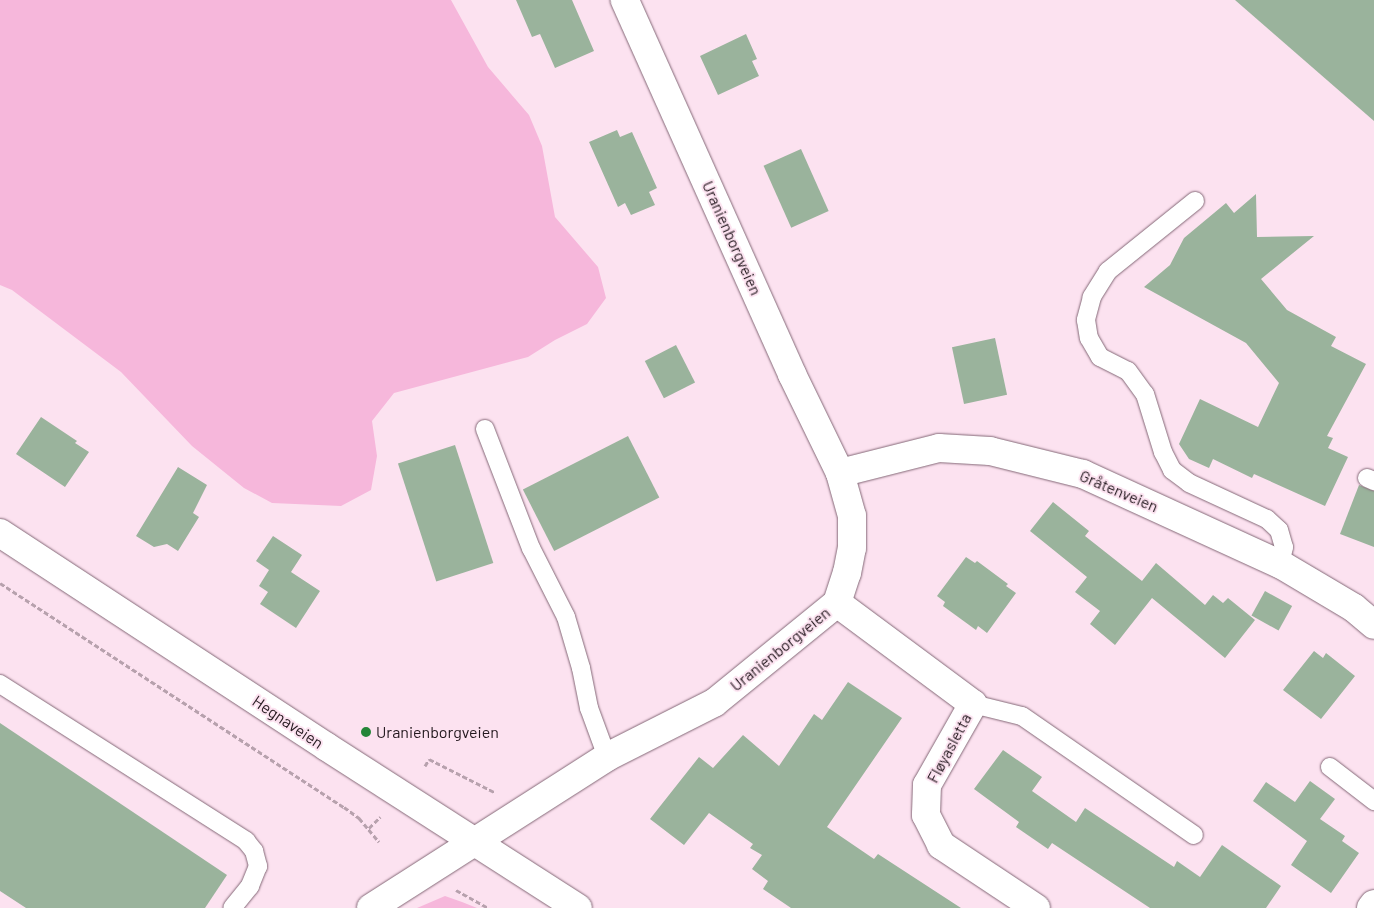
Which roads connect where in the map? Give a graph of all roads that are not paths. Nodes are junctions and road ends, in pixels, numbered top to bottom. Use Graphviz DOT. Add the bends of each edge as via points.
graph roads {
  1 [pos="633,3"];
  2 [pos="1195,201"];
  3 [pos="484,429"];
  4 [pos="840,473"];
  5 [pos="0,533"];
  6 [pos="1280,564"];
  7 [pos="837,602"];
  8 [pos="1374,625"];
  9 [pos="0,684"];
  10 [pos="973,704"];
  11 [pos="607,757"];
  12 [pos="1330,767"];
  13 [pos="1374,801"];
  14 [pos="1194,835"];
  15 [pos="476,841"];
  16 [pos="1374,904"];
  17 [pos="232,908"];
  18 [pos="371,908"];
  19 [pos="578,908"];
  20 [pos="1036,908"];
  21 [pos="1371,908"];
  1 -- 4 [label="street, Uranienborgveien" via="792,374"];
  2 -- 6 [label="lane" via="1108,271 1092,297 1086,320 1090,338 1100,357 1128,371 1145,394 1172,470 1189,483 1267,519 1279,530 1284,547"];
  3 -- 11 [label="lane" via="531,548 566,618 589,708"];
  4 -- 6 [label="street, Gråtenveien" via="939,448 990,451 1083,474"];
  4 -- 7 [label="street, Uranienborgveien" via="852,516 852,548"];
  5 -- 15 [label="street, Hegnaveien"];
  6 -- 8 [label="street, Gråtenveien" via="1354,608"];
  7 -- 10 [label="street, Fløyasletta"];
  7 -- 11 [label="street, Uranienborgveien" via="714,703"];
  9 -- 17 [label="lane" via="246,841 254,851 258,866 250,886"];
  10 -- 14 [label="lane" via="1022,716"];
  10 -- 20 [label="street, Fløyasletta" via="927,785 926,815 941,845"];
  11 -- 15 [label="street, Uranienborgveien"];
  12 -- 13 [label="lane"];
  15 -- 18 [label="street, Uranienborgveien"];
  15 -- 19 [label="street, Hegnaveien"];
  16 -- 21 [label="street"];
}
